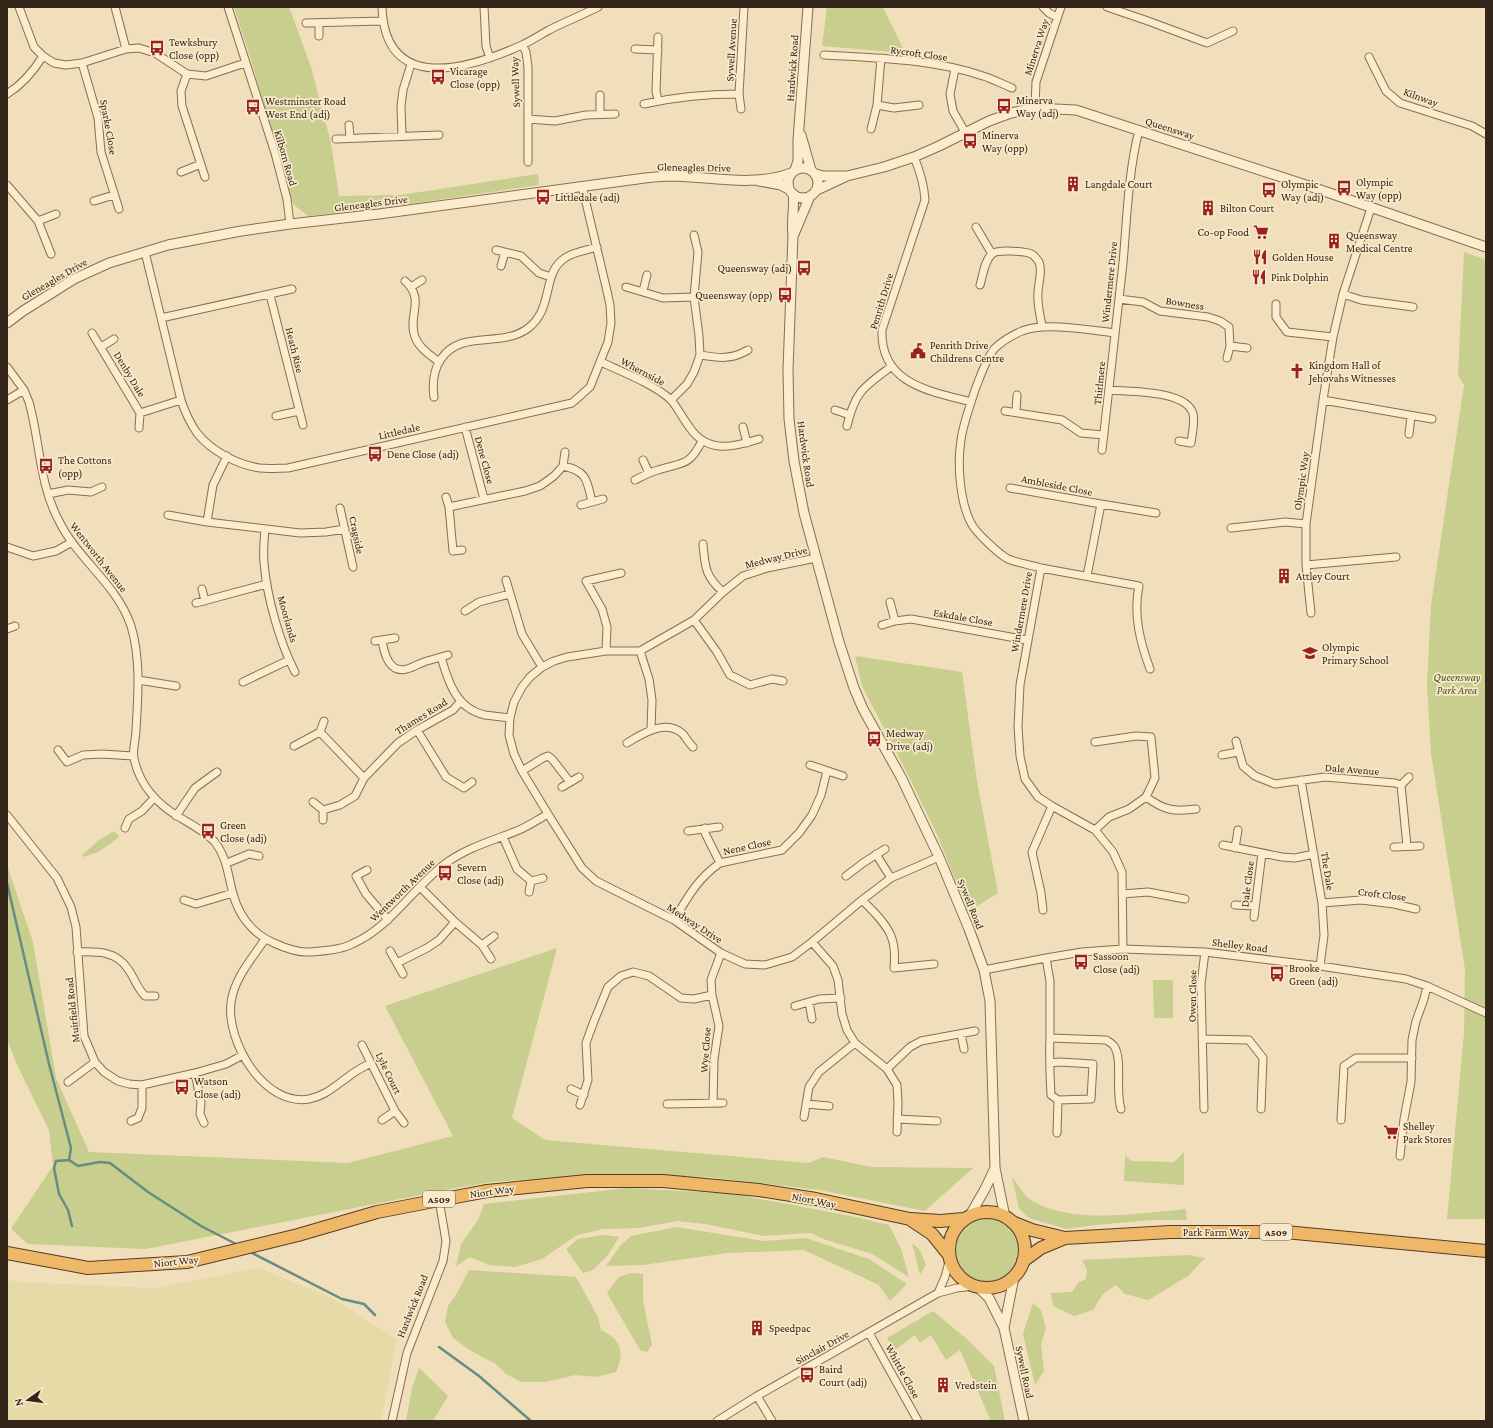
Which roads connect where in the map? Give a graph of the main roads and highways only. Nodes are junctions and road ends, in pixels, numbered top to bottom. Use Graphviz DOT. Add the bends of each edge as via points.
graph roads {
  1 [pos="966,1218"];
  2 [pos="910,1219"];
  3 [pos="1009,1220"];
  4 [pos="1065,1238"];
  5 [pos="1486,1251"];
  6 [pos="7,1253"];
  7 [pos="950,1256"];
  8 [pos="1023,1261"];
  1 -- 2 [label="highway, Niort Way / A509" via="940,1221"];
  1 -- 3 [label="highway" via="991,1212"];
  1 -- 7 [label="highway" via="952,1235 949,1245"];
  2 -- 6 [label="highway, Niort Way / A509" via="759,1190 663,1181 587,1180 487,1191 377,1212 298,1235 187,1262 88,1268"];
  2 -- 7 [label="highway, Niort Way / A509" via="932,1234"];
  3 -- 4 [label="highway, Park Farm Way / A509" via="1032,1230"];
  3 -- 8 [label="highway" via="1019,1230 1023,1240"];
  4 -- 5 [label="highway, Park Farm Way / A509" via="1170,1232 1285,1232"];
  4 -- 8 [label="highway, Park Farm Way / A509" via="1041,1248"];
  7 -- 8 [label="highway" via="957,1274 966,1282 987,1288 1006,1283 1014,1277"];
}
